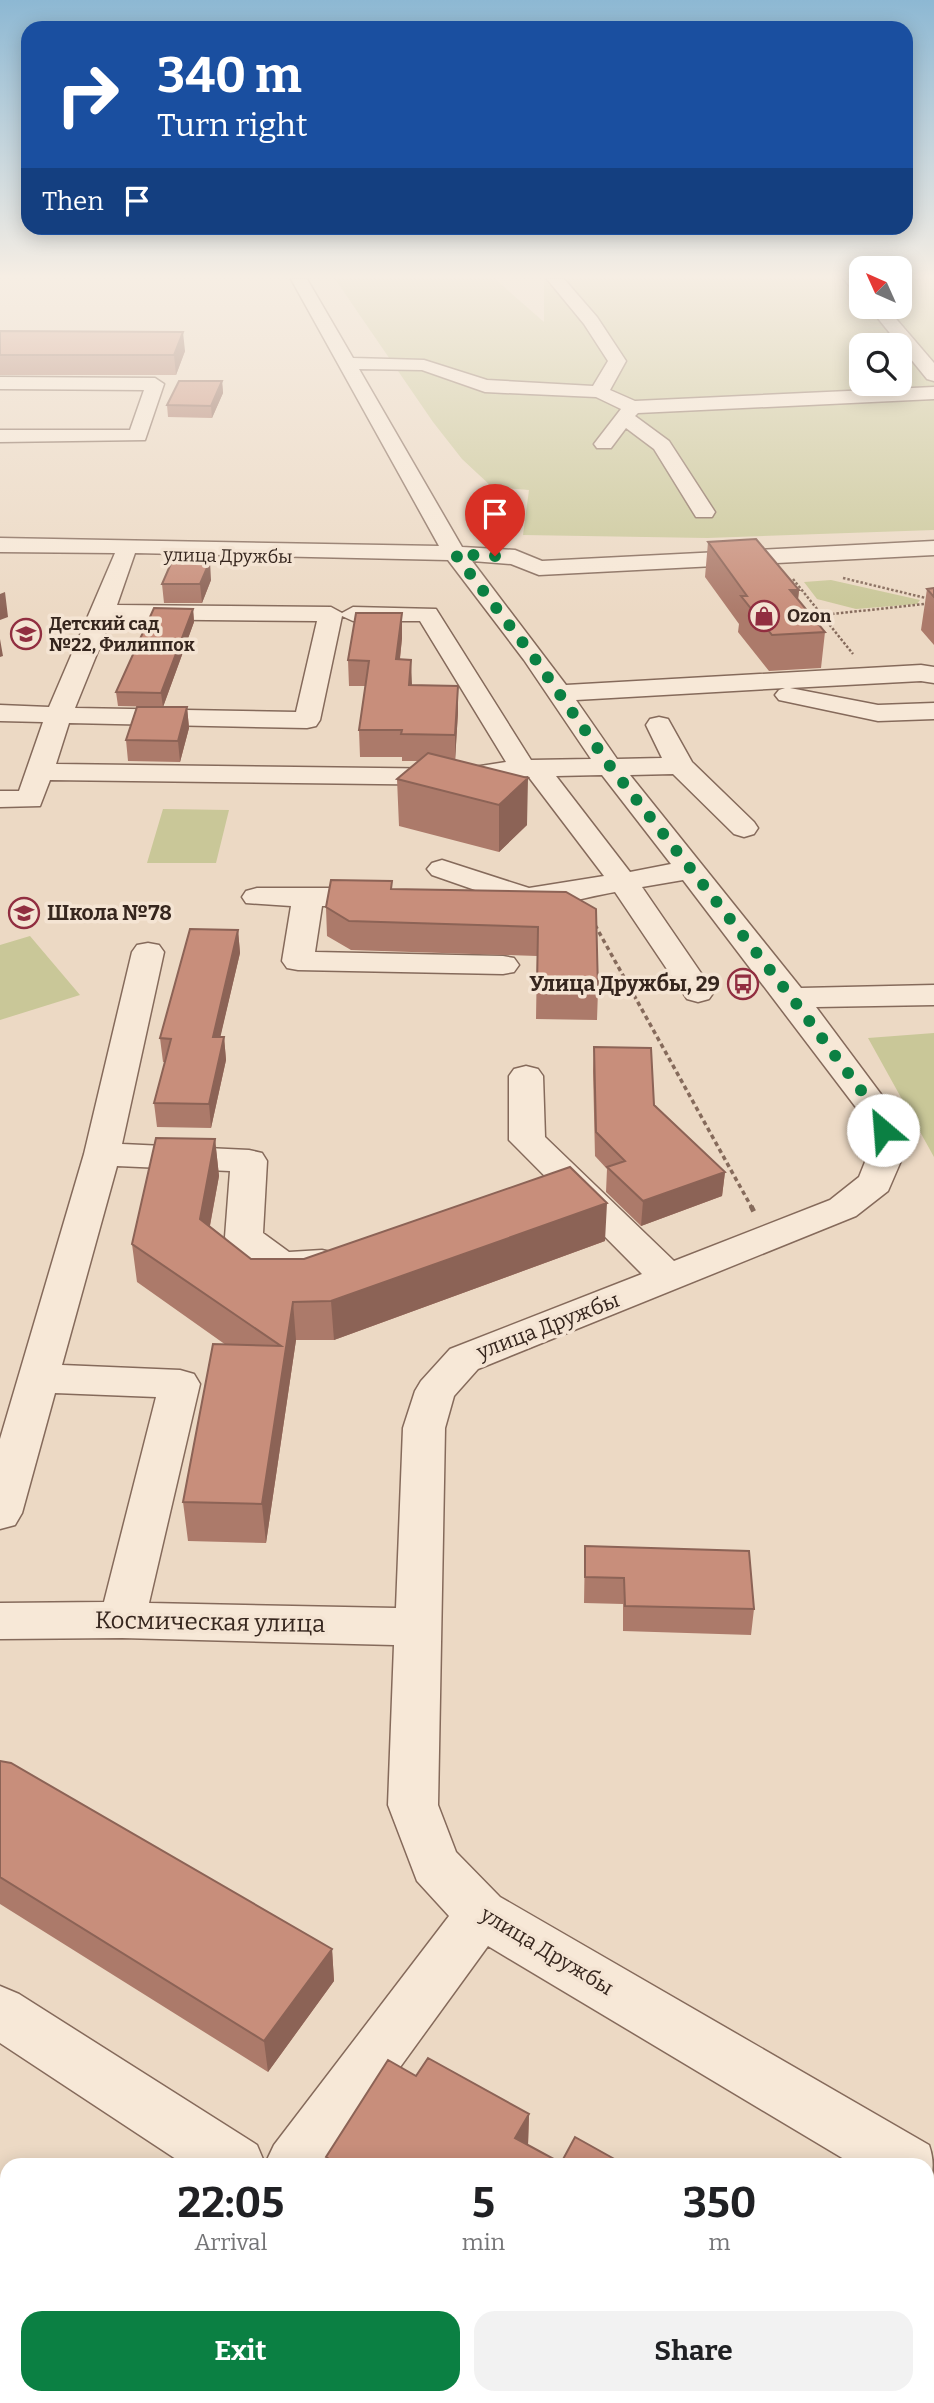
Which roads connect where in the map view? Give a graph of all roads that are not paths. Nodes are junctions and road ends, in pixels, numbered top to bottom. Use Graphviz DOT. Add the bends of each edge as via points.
graph roads {
  1 [pos="153,391"];
  2 [pos="363,391"];
  3 [pos="583,391"];
  4 [pos="906,391"];
  5 [pos="599,392"];
  6 [pos="628,412"];
  7 [pos="0,436"];
  8 [pos="604,444"];
  9 [pos="704,512"];
  10 [pos="0,545"];
  11 [pos="934,548"];
  12 [pos="0,553"];
  13 [pos="455,554"];
  14 [pos="125,555"];
  15 [pos="102,612"];
  16 [pos="331,614"];
  17 [pos="934,676"];
  18 [pos="735,684"];
  19 [pos="560,693"];
  20 [pos="934,711"];
  21 [pos="0,713"];
  22 [pos="59,715"];
  23 [pos="659,725"];
  24 [pos="610,766"];
  25 [pos="680,766"];
  26 [pos="530,768"];
  27 [pos="39,772"];
  28 [pos="0,799"];
  29 [pos="744,828"];
  30 [pos="442,869"];
  31 [pos="689,870"];
  32 [pos="623,882"];
  33 [pos="257,897"];
  34 [pos="308,897"];
  35 [pos="526,897"];
  36 [pos="148,952"];
  37 [pos="503,965"];
  38 [pos="698,992"];
  39 [pos="934,995"];
  40 [pos="792,998"];
  41 [pos="526,1076"];
  42 [pos="102,1154"];
  43 [pos="565,1177"];
  44 [pos="526,1190"];
  45 [pos="356,1250"];
  46 [pos="669,1278"];
  47 [pos="38,1378"];
  48 [pos="0,1513"];
  49 [pos="122,1620"];
  50 [pos="0,1621"];
  51 [pos="419,1627"];
  52 [pos="481,1914"];
  53 [pos="0,2012"];
  54 [pos="226,2158"];
  55 [pos="299,2158"];
  56 [pos="897,2158"];
  1 -- 7 [label="street" via="138,436"];
  2 -- 13 [label="street, улица Дружбы"];
  3 -- 5 [label="street"];
  4 -- 6 [label="street"];
  5 -- 6 [label="street"];
  6 -- 8 [label="street"];
  6 -- 9 [label="street" via="662,445"];
  10 -- 13 [label="street, улица Дружбы"];
  11 -- 13 [label="street" via="539,568 515,557"];
  12 -- 14 [label="street, улица Дружбы"];
  13 -- 14 [label="street, улица Дружбы" via="387,559"];
  13 -- 19 [label="street, улица Дружбы"];
  14 -- 15 [label="street"];
  15 -- 16 [label="street"];
  15 -- 22 [label="street"];
  16 -- 22 [label="street" via="307,720"];
  16 -- 26 [label="street" via="428,614"];
  17 -- 18 [label="street" via="921,673"];
  18 -- 19 [label="street"];
  18 -- 20 [label="street" via="878,713"];
  19 -- 24 [label="street, улица Дружбы"];
  21 -- 22 [label="street"];
  22 -- 27 [label="street"];
  23 -- 25 [label="street"];
  24 -- 25 [label="street"];
  24 -- 26 [label="street"];
  24 -- 31 [label="street, улица Дружбы"];
  25 -- 29 [label="street"];
  26 -- 27 [label="street" via="461,776"];
  26 -- 32 [label="lane"];
  27 -- 28 [label="street" via="30,800"];
  30 -- 35 [label="street"];
  31 -- 32 [label="street"];
  31 -- 40 [label="street, улица Дружбы"];
  32 -- 35 [label="street"];
  32 -- 38 [label="lane"];
  33 -- 34 [label="street"];
  34 -- 35 [label="street"];
  34 -- 37 [label="street" via="298,961"];
  36 -- 42 [label="street"];
  39 -- 40 [label="street"];
  40 -- 46 [label="street, улица Дружбы" via="878,1113 889,1147 875,1183 843,1208"];
  41 -- 43 [label="street" via="527,1140"];
  42 -- 45 [label="street" via="249,1161 244,1237 281,1265 317,1264"];
  42 -- 47 [label="street"];
  43 -- 44 [label="street"];
  43 -- 46 [label="street"];
  46 -- 51 [label="street, улица Дружбы" via="464,1359 435,1391 424,1428"];
  47 -- 48 [label="street"];
  47 -- 49 [label="street" via="180,1384"];
  49 -- 50 [label="street, Космическая улица"];
  49 -- 51 [label="street, Космическая улица"];
  51 -- 52 [label="street, улица Дружбы" via="413,1805 435,1865"];
  52 -- 55 [label="street"];
  52 -- 56 [label="street, улица Дружбы"];
  53 -- 54 [label="street"];
}
